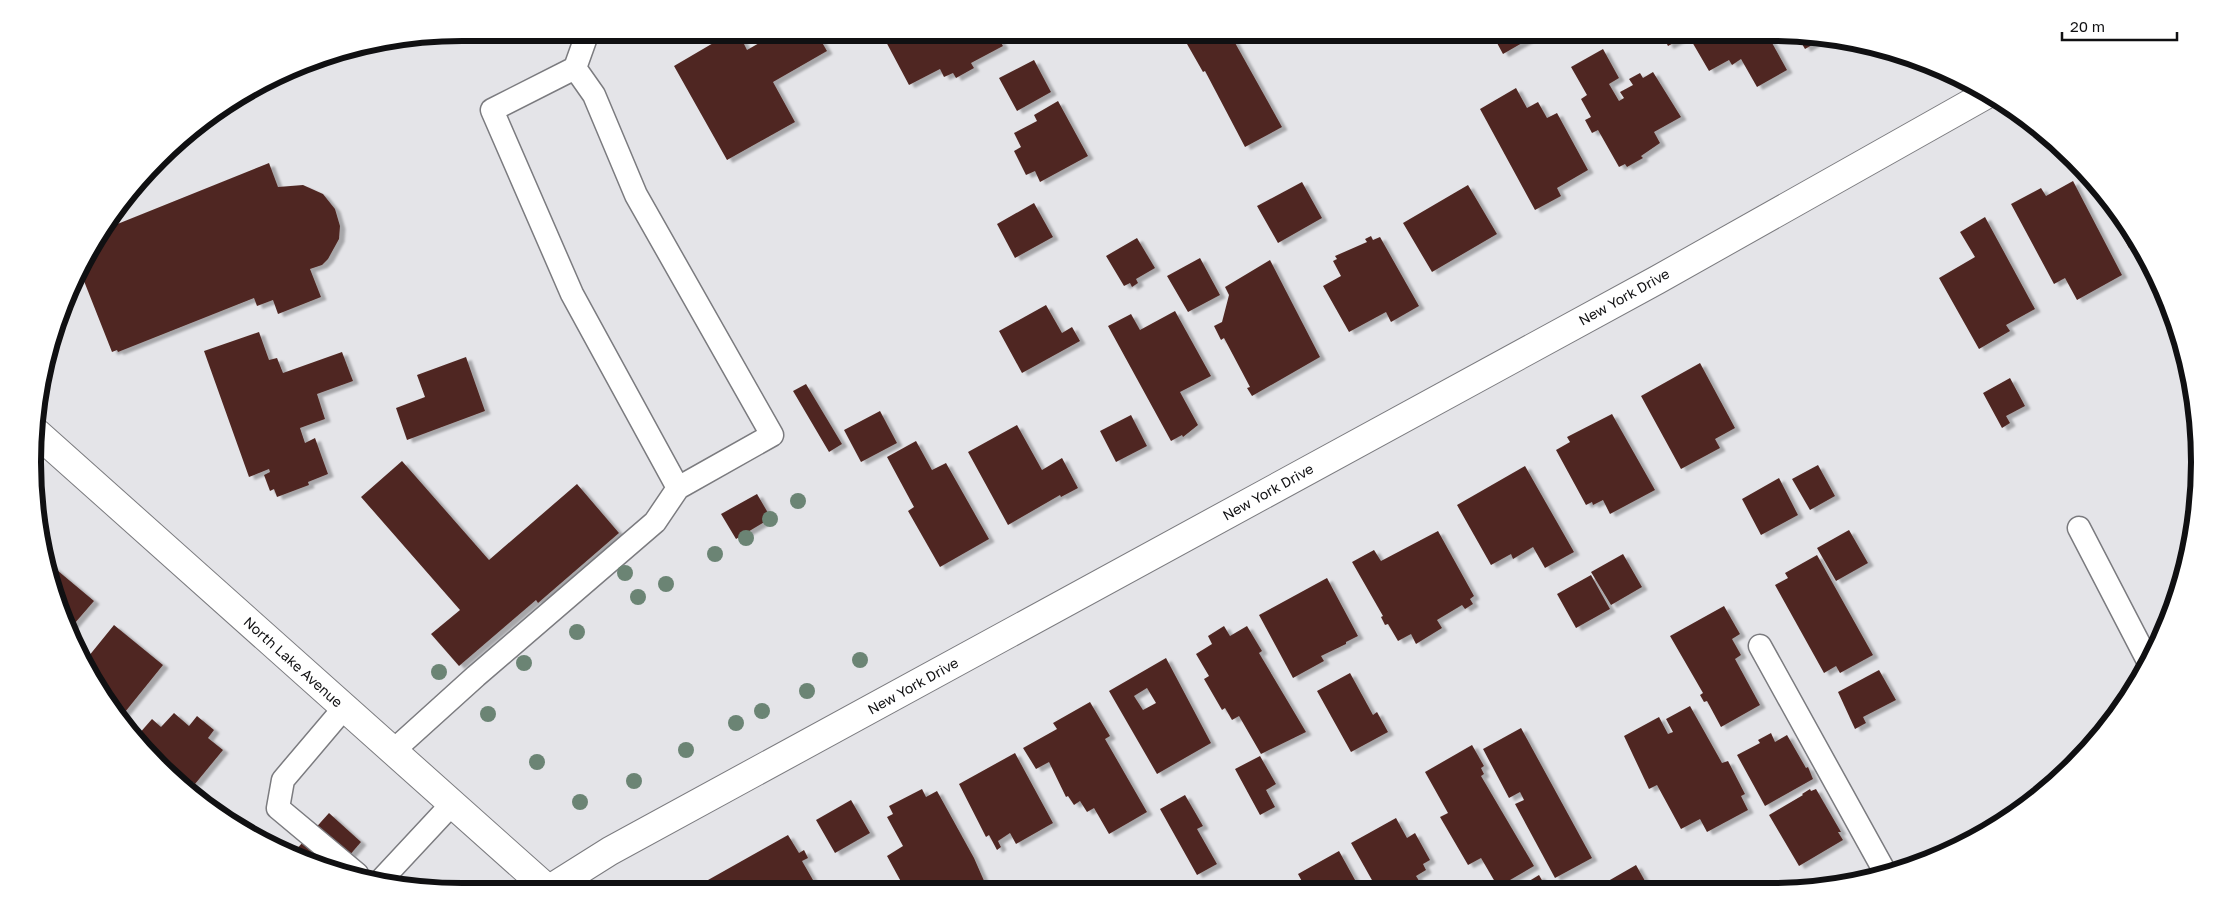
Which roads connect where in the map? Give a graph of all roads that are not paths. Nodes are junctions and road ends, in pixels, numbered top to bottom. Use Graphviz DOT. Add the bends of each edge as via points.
graph roads {
  1 [pos="585,41"];
  2 [pos="575,68"];
  3 [pos="1980,98"];
  4 [pos="42,437"];
  5 [pos="678,488"];
  6 [pos="2079,528"];
  7 [pos="1760,646"];
  8 [pos="2144,653"];
  9 [pos="344,708"];
  10 [pos="393,751"];
  11 [pos="451,805"];
  12 [pos="348,866"];
  13 [pos="1882,867"];
  14 [pos="385,876"];
  15 [pos="539,883"];
  16 [pos="560,883"];
  1 -- 2 [label="lane"];
  2 -- 5 [label="lane" via="492,110 572,294"];
  2 -- 5 [label="lane" via="594,95 636,195 772,435"];
  3 -- 16 [label="street, New York Drive" via="1648,284 610,851"];
  4 -- 9 [label="street, North Lake Avenue"];
  5 -- 10 [label="lane" via="655,522"];
  6 -- 8 [label="lane"];
  7 -- 13 [label="lane"];
  9 -- 10 [label="street, North Lake Avenue"];
  9 -- 12 [label="lane" via="283,780 278,808"];
  10 -- 11 [label="street, North Lake Avenue"];
  11 -- 14 [label="lane"];
  11 -- 15 [label="street, North Lake Avenue"];
}
